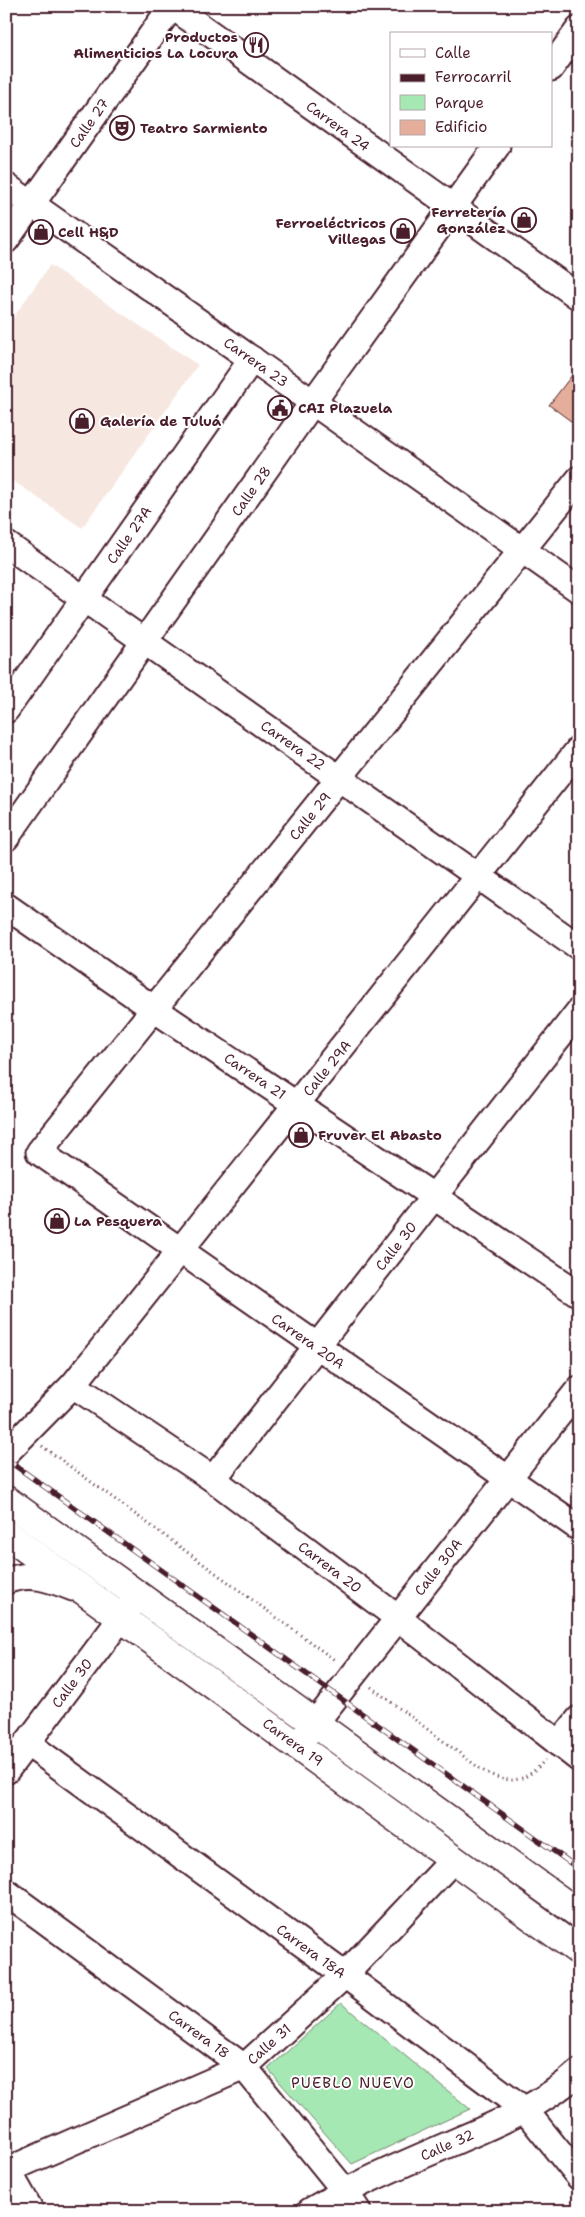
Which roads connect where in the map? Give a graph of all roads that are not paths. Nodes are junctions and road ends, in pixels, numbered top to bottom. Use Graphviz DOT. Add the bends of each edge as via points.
graph roads {
  1 [pos="172,6"];
  2 [pos="579,29"];
  3 [pos="552,67"];
  4 [pos="496,148"];
  5 [pos="6,186"];
  6 [pos="32,204"];
  7 [pos="454,210"];
  8 [pos="6,240"];
  9 [pos="579,298"];
  10 [pos="252,359"];
  11 [pos="313,402"];
  12 [pos="579,479"];
  13 [pos="6,544"];
  14 [pos="522,550"];
  15 [pos="579,590"];
  16 [pos="85,598"];
  17 [pos="146,641"];
  18 [pos="6,710"];
  19 [pos="579,749"];
  20 [pos="340,778"];
  21 [pos="6,838"];
  22 [pos="478,878"];
  23 [pos="6,906"];
  24 [pos="579,948"];
  25 [pos="154,1008"];
  26 [pos="579,1011"];
  27 [pos="298,1104"];
  28 [pos="39,1152"];
  29 [pos="434,1197"];
  30 [pos="181,1252"];
  31 [pos="579,1294"];
  32 [pos="317,1347"];
  33 [pos="73,1385"];
  34 [pos="579,1389"];
  35 [pos="6,1453"];
  36 [pos="508,1478"];
  37 [pos="213,1480"];
  38 [pos="6,1500"];
  39 [pos="579,1528"];
  40 [pos="6,1534"];
  41 [pos="6,1581"];
  42 [pos="88,1594"];
  43 [pos="138,1595"];
  44 [pos="121,1617"];
  45 [pos="398,1618"];
  46 [pos="579,1719"];
  47 [pos="314,1722"];
  48 [pos="27,1743"];
  49 [pos="559,1744"];
  50 [pos="297,1746"];
  51 [pos="579,1759"];
  52 [pos="6,1771"];
  53 [pos="453,1860"];
  54 [pos="6,1892"];
  55 [pos="579,1914"];
  56 [pos="579,1951"];
  57 [pos="345,1975"];
  58 [pos="244,2067"];
  59 [pos="579,2072"];
  60 [pos="525,2110"];
  61 [pos="7,2169"];
  62 [pos="579,2177"];
  63 [pos="344,2190"];
  64 [pos="31,2211"];
  65 [pos="310,2211"];
  66 [pos="358,2211"];
  1 -- 6 [label="street, Calle 27"];
  1 -- 7 [label="street, Carrera 24"];
  2 -- 3 [label="street"];
  4 -- 7 [label="street, Calle 28"];
  5 -- 6 [label="street, Carrera 23"];
  6 -- 8 [label="street, Calle 27"];
  6 -- 10 [label="street, Carrera 23"];
  7 -- 9 [label="street, Carrera 24"];
  7 -- 11 [label="street, Calle 28"];
  10 -- 11 [label="street, Carrera 23"];
  10 -- 16 [label="street, Calle 27A"];
  11 -- 14 [label="street, Carrera 23"];
  11 -- 17 [label="street, Calle 28"];
  12 -- 14 [label="street, Calle 29"];
  13 -- 16 [label="street, Carrera 22"];
  14 -- 15 [label="street, Carrera 23"];
  14 -- 20 [label="street, Calle 29"];
  16 -- 17 [label="street, Carrera 22"];
  16 -- 18 [label="street, Calle 27A"];
  17 -- 20 [label="street, Carrera 22"];
  17 -- 21 [label="street, Calle 28"];
  19 -- 22 [label="street, Calle 29A"];
  20 -- 22 [label="street, Carrera 22"];
  20 -- 25 [label="street, Calle 29"];
  22 -- 24 [label="street, Carrera 22"];
  22 -- 27 [label="street, Calle 29A"];
  23 -- 25 [label="street, Carrera 21"];
  25 -- 27 [label="street, Carrera 21"];
  25 -- 28 [label="street, Calle 29"];
  26 -- 29 [label="street, Calle 30"];
  27 -- 29 [label="street, Carrera 21"];
  27 -- 30 [label="street, Calle 29A"];
  28 -- 30 [label="street, Carrera 20A"];
  29 -- 31 [label="street, Carrera 21"];
  29 -- 32 [label="street, Calle 30"];
  30 -- 32 [label="street, Carrera 20A"];
  30 -- 33 [label="street, Calle 29A"];
  32 -- 36 [label="street, Carrera 20A"];
  32 -- 37 [label="street, Calle 30"];
  33 -- 35 [label="street, Calle 29A"];
  33 -- 37 [label="street, Carrera 20"];
  34 -- 36 [label="street, Calle 30A"];
  36 -- 39 [label="street, Carrera 20A"];
  36 -- 45 [label="street, Calle 30A"];
  37 -- 45 [label="street, Carrera 20"];
  38 -- 43 [label="main road, Carrera 19"];
  40 -- 42 [label="main road, Carrera 19"];
  41 -- 42 [label="street" via="40,1577"];
  42 -- 44 [label="main road, Carrera 19"];
  43 -- 44 [label="street, Calle 30"];
  43 -- 47 [label="main road, Carrera 19"];
  44 -- 48 [label="street, Calle 30"];
  44 -- 50 [label="main road, Carrera 19"];
  45 -- 47 [label="street, Calle 30A"];
  45 -- 49 [label="street, Carrera 20"];
  46 -- 49 [label="street"];
  47 -- 50 [label="street, Calle 30A"];
  47 -- 55 [label="main road, Carrera 19"];
  48 -- 52 [label="street, Calle 30"];
  48 -- 57 [label="street, Carrera 18A"];
  49 -- 51 [label="street, Carrera 20"];
  50 -- 53 [label="main road, Carrera 19"];
  53 -- 56 [label="main road, Carrera 19"];
  53 -- 57 [label="street, Calle 31"];
  54 -- 58 [label="street, Carrera 18"];
  57 -- 58 [label="street, Calle 31"];
  57 -- 60 [label="street, Carrera 18A"];
  58 -- 61 [label="street, Calle 31"];
  58 -- 63 [label="street, Carrera 18"];
  59 -- 60 [label="street, Calle 32"];
  60 -- 62 [label="street, Carrera 18A"];
  60 -- 63 [label="street, Calle 32"];
  61 -- 64 [label="street"];
  63 -- 65 [label="street, Calle 32"];
  63 -- 66 [label="street, Carrera 18"];
}
